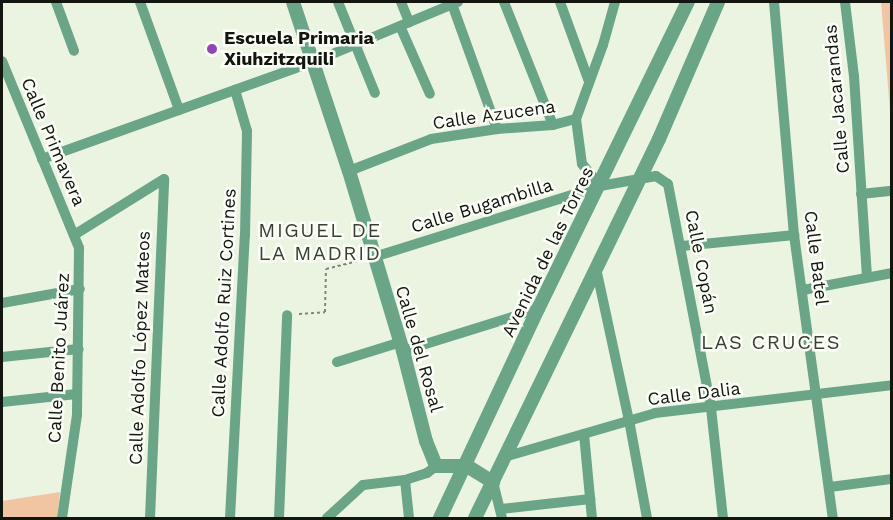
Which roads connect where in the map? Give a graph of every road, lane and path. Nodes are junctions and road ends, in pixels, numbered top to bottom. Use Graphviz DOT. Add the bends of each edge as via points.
graph roads {
  1 [pos="56,2"];
  2 [pos="140,2"];
  3 [pos="293,2"];
  4 [pos="338,2"];
  5 [pos="401,2"];
  6 [pos="504,2"];
  7 [pos="560,2"];
  8 [pos="615,2"];
  9 [pos="688,2"];
  10 [pos="718,2"];
  11 [pos="774,2"];
  12 [pos="845,2"];
  13 [pos="455,3"];
  14 [pos="430,7"];
  15 [pos="405,24"];
  16 [pos="354,45"];
  17 [pos="74,51"];
  18 [pos="2,61"];
  19 [pos="313,62"];
  20 [pos="588,79"];
  21 [pos="235,90"];
  22 [pos="375,93"];
  23 [pos="430,94"];
  24 [pos="179,110"];
  25 [pos="576,119"];
  26 [pos="553,125"];
  27 [pos="497,129"];
  28 [pos="42,159"];
  29 [pos="349,171"];
  30 [pos="641,177"];
  31 [pos="600,186"];
  32 [pos="891,191"];
  33 [pos="861,194"];
  34 [pos="74,235"];
  35 [pos="794,235"];
  36 [pos="682,246"];
  37 [pos="374,257"];
  38 [pos="596,268"];
  39 [pos="891,273"];
  40 [pos="867,277"];
  41 [pos="80,289"];
  42 [pos="803,290"];
  43 [pos="2,303"];
  44 [pos="538,309"];
  45 [pos="287,315"];
  46 [pos="402,346"];
  47 [pos="79,349"];
  48 [pos="2,357"];
  49 [pos="337,362"];
  50 [pos="891,385"];
  51 [pos="77,394"];
  52 [pos="818,395"];
  53 [pos="2,402"];
  54 [pos="711,408"];
  55 [pos="629,420"];
  56 [pos="584,434"];
  57 [pos="504,457"];
  58 [pos="436,466"];
  59 [pos="467,466"];
  60 [pos="891,479"];
  61 [pos="405,480"];
  62 [pos="493,482"];
  63 [pos="830,487"];
  64 [pos="590,499"];
  65 [pos="502,514"];
  66 [pos="332,516"];
  67 [pos="62,519"];
  68 [pos="150,519"];
  69 [pos="230,519"];
  70 [pos="279,519"];
  71 [pos="409,519"];
  72 [pos="440,519"];
  73 [pos="475,519"];
  74 [pos="592,519"];
  75 [pos="647,519"];
  76 [pos="723,519"];
  77 [pos="833,519"];
  1 -- 17 [label="street"];
  2 -- 24 [label="street"];
  3 -- 19 [label="street, Calle del Rosal"];
  4 -- 16 [label="street"];
  5 -- 15 [label="street"];
  6 -- 26 [label="street"];
  7 -- 20 [label="street"];
  8 -- 20 [label="street"];
  9 -- 31 [label="street, Avenida de las Torres"];
  10 -- 30 [label="street"];
  11 -- 35 [label="street, Calle Batel"];
  12 -- 33 [label="street, Calle Jacarandas"];
  13 -- 14 [label="street"];
  13 -- 27 [label="street"];
  14 -- 15 [label="street"];
  15 -- 16 [label="street"];
  15 -- 23 [label="street"];
  16 -- 19 [label="street"];
  16 -- 22 [label="street"];
  18 -- 28 [label="street, Calle Primavera"];
  19 -- 21 [label="street"];
  19 -- 29 [label="street, Calle del Rosal"];
  20 -- 25 [label="street"];
  21 -- 24 [label="street"];
  21 -- 69 [label="street, Calle Adolfo Ruiz Cortines" via="247,131"];
  24 -- 28 [label="street"];
  25 -- 26 [label="street, Calle Azucena"];
  25 -- 31 [label="street" via="582,164"];
  26 -- 27 [label="street, Calle Azucena"];
  27 -- 29 [label="street, Calle Azucena" via="431,140"];
  28 -- 34 [label="street, Calle Primavera"];
  29 -- 37 [label="street, Calle del Rosal"];
  30 -- 31 [label="street, Calle Bugambilla"];
  30 -- 36 [label="street, Calle Copán" via="656,176 669,184"];
  30 -- 38 [label="street"];
  31 -- 37 [label="street, Calle Bugambilla"];
  31 -- 44 [label="street, Avenida de las Torres"];
  32 -- 33 [label="street, Calle Jacarandas"];
  33 -- 40 [label="street, Calle Jacarandas"];
  34 -- 41 [label="street, Calle Benito Juárez" via="79,248"];
  34 -- 68 [label="street, Calle Adolfo López Mateos" via="164,179"];
  35 -- 36 [label="street"];
  35 -- 42 [label="street, Calle Batel"];
  36 -- 54 [label="street, Calle Copán"];
  37 -- 45 [label="path" via="326,269 325,312"];
  37 -- 46 [label="street, Calle del Rosal"];
  38 -- 55 [label="street"];
  38 -- 57 [label="street"];
  39 -- 40 [label="street"];
  40 -- 42 [label="street"];
  41 -- 43 [label="street"];
  41 -- 47 [label="street, Calle Benito Juárez"];
  42 -- 52 [label="street, Calle Batel"];
  44 -- 46 [label="street"];
  44 -- 59 [label="street, Avenida de las Torres"];
  45 -- 70 [label="street"];
  46 -- 49 [label="street"];
  46 -- 58 [label="street, Calle del Rosal"];
  47 -- 48 [label="street"];
  47 -- 51 [label="street, Calle Benito Juárez"];
  50 -- 52 [label="street, Calle Dalia"];
  51 -- 53 [label="street"];
  51 -- 67 [label="street, Calle Benito Juárez"];
  52 -- 54 [label="street, Calle Dalia"];
  52 -- 63 [label="street, Calle Batel"];
  54 -- 55 [label="street, Calle Dalia" via="655,413"];
  54 -- 76 [label="street, Calle Copán"];
  55 -- 56 [label="street, Calle Dalia"];
  55 -- 75 [label="street"];
  56 -- 57 [label="street, Calle Dalia"];
  56 -- 64 [label="street"];
  57 -- 62 [label="street"];
  58 -- 59 [label="street"];
  58 -- 61 [label="street"];
  59 -- 62 [label="street"];
  59 -- 72 [label="street, Avenida de las Torres"];
  60 -- 63 [label="street"];
  61 -- 66 [label="street" via="363,485"];
  61 -- 71 [label="street"];
  62 -- 65 [label="street"];
  62 -- 73 [label="street"];
  63 -- 77 [label="street, Calle Batel"];
  64 -- 65 [label="street"];
  64 -- 74 [label="street"];
}
